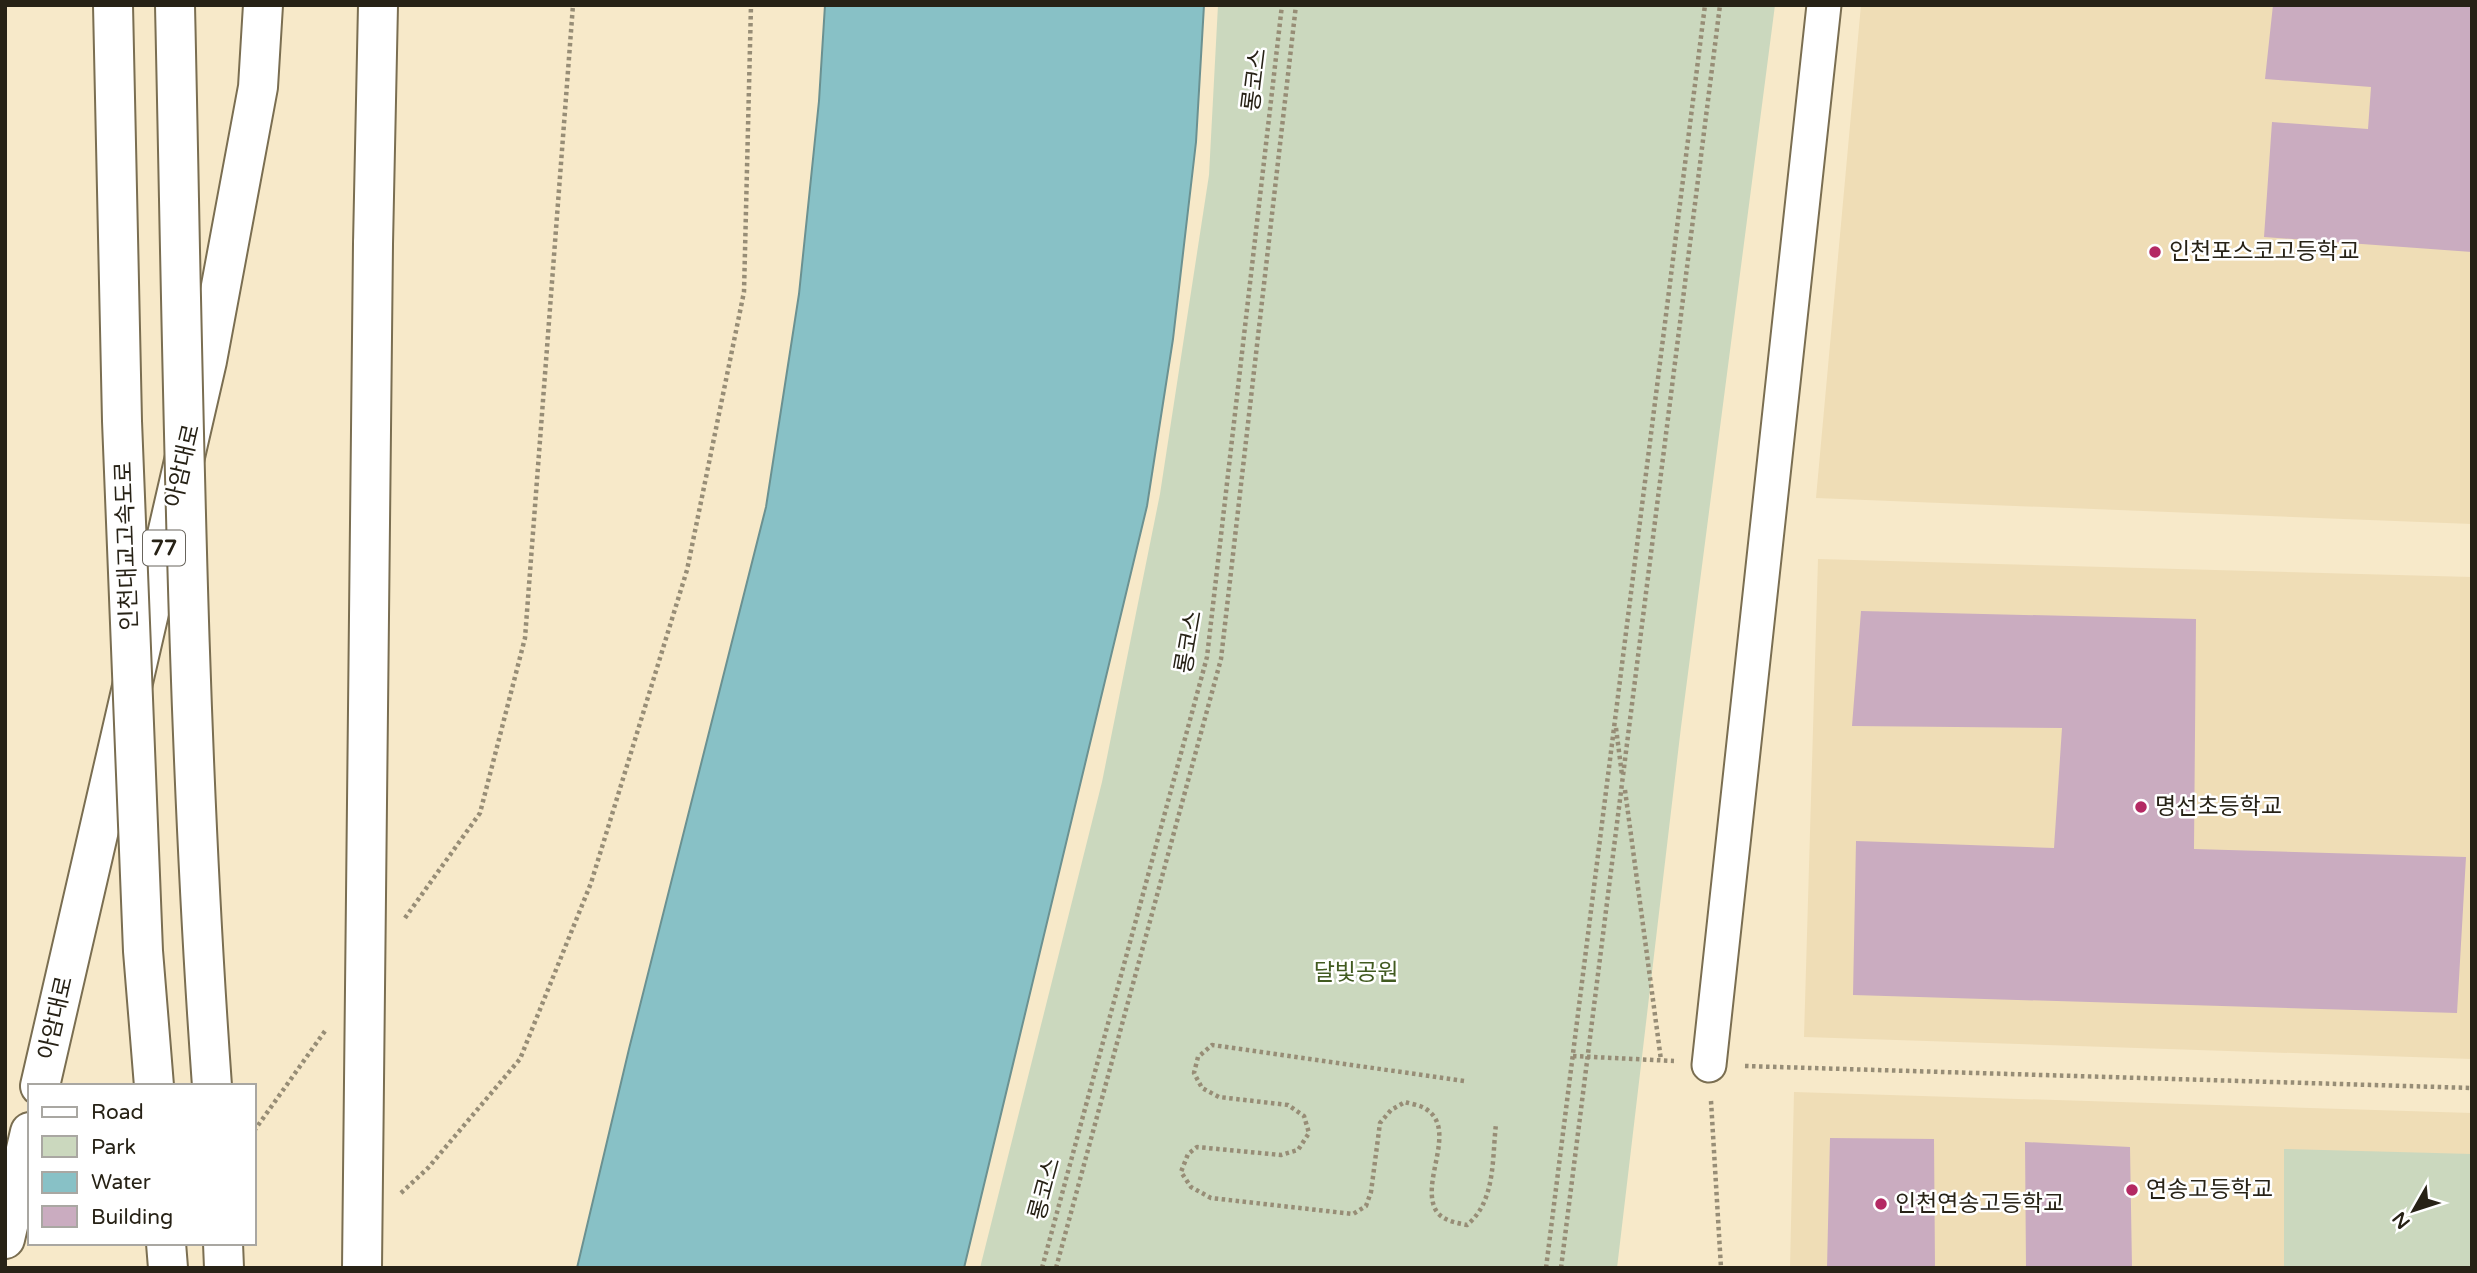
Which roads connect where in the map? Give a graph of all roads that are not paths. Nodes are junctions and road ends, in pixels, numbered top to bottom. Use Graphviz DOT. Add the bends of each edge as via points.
graph roads {
  1 [pos="113,5"];
  2 [pos="175,5"];
  3 [pos="262,5"];
  4 [pos="378,5"];
  5 [pos="1824,5"];
  6 [pos="1709,1065"];
  7 [pos="40,1084"];
  8 [pos="154,1084"];
  9 [pos="212,1084"];
  10 [pos="28,1141"];
  11 [pos="5,1239"];
  12 [pos="166,1245"];
  13 [pos="223,1245"];
  14 [pos="168,1268"];
  15 [pos="224,1268"];
  16 [pos="362,1268"];
  1 -- 8 [label="main road, 인천대교고속도로, bridge" via="122,421 143,951"];
  2 -- 9 [label="main road, bridge" via="189,592 201,939"];
  3 -- 7 [label="main road, 아암대로 / 77" via="258,87 206,361"];
  4 -- 16 [label="main road, bridge"];
  5 -- 6 [label="street"];
  10 -- 11 [label="main road"];
  12 -- 14 [label="main road"];
  13 -- 15 [label="main road"];
}
